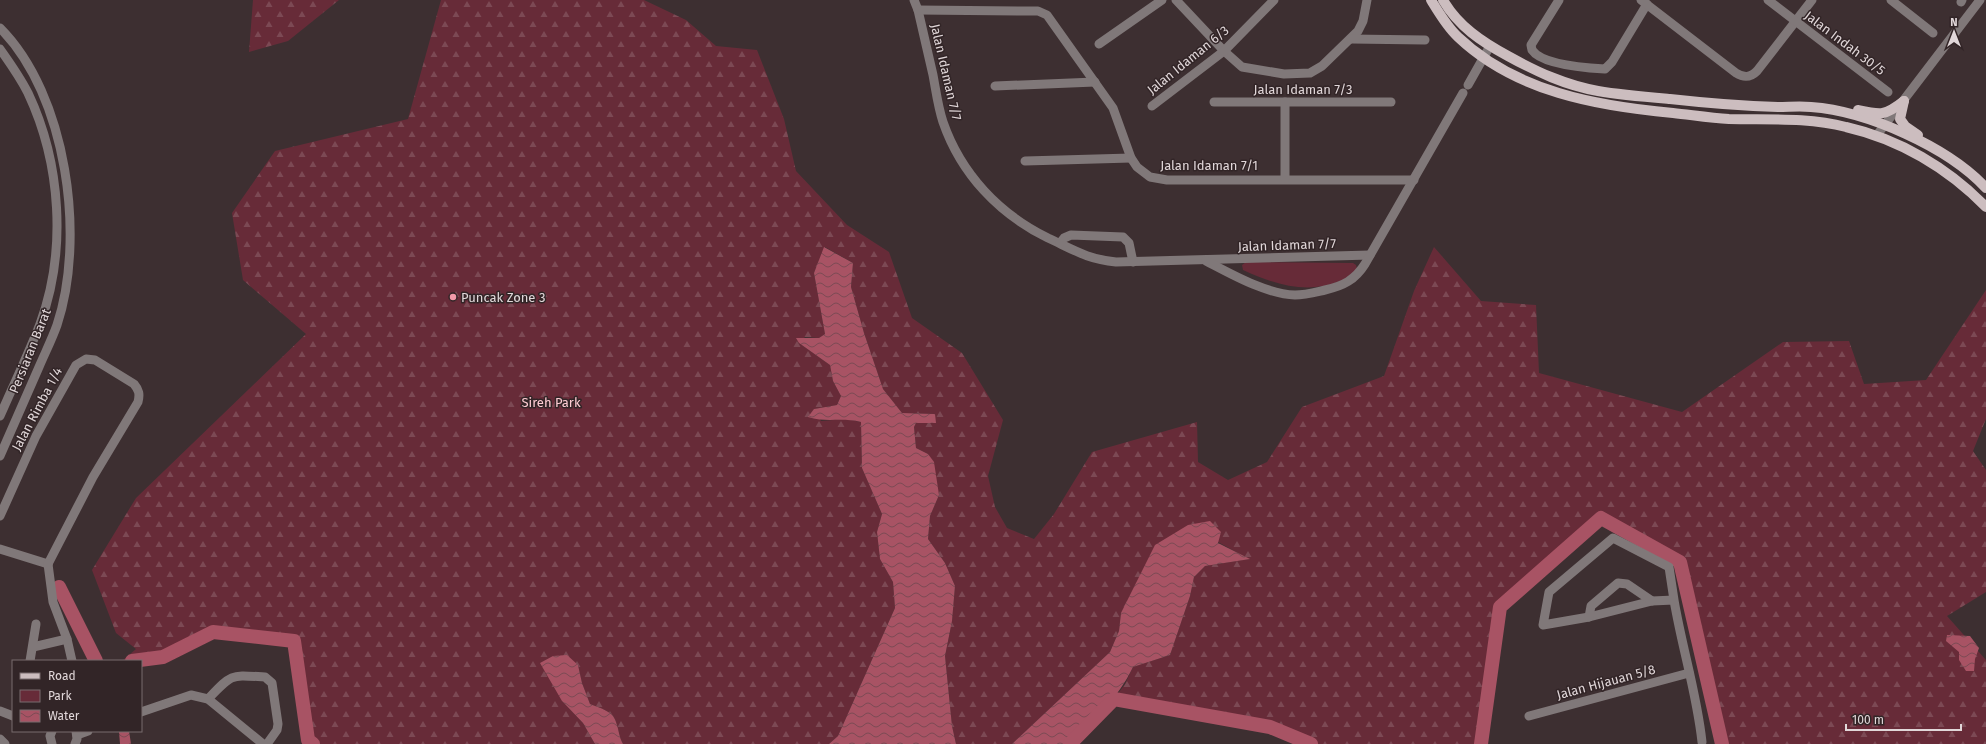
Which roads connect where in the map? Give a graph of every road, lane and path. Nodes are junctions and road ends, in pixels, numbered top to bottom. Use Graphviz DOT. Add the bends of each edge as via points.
graph roads {
  1 [pos="914,0"];
  2 [pos="1162,0"];
  3 [pos="1176,0"];
  4 [pos="1274,0"];
  5 [pos="1368,0"];
  6 [pos="1431,0"];
  7 [pos="1443,0"];
  8 [pos="1558,0"];
  9 [pos="1768,0"];
  10 [pos="1812,0"];
  11 [pos="1891,0"];
  12 [pos="1980,0"];
  13 [pos="1644,2"];
  14 [pos="918,10"];
  15 [pos="1795,21"];
  16 [pos="0,28"];
  17 [pos="1351,39"];
  18 [pos="1425,40"];
  19 [pos="1099,44"];
  20 [pos="1947,44"];
  21 [pos="1490,46"];
  22 [pos="0,49"];
  23 [pos="1224,51"];
  24 [pos="1484,58"];
  25 [pos="1095,82"];
  26 [pos="1468,85"];
  27 [pos="995,86"];
  28 [pos="1888,92"];
  29 [pos="1463,93"];
  30 [pos="1904,101"];
  31 [pos="1214,102"];
  32 [pos="1285,102"];
  33 [pos="1391,102"];
  34 [pos="1152,106"];
  35 [pos="1812,107"];
  36 [pos="1885,125"];
  37 [pos="1877,135"];
  38 [pos="1131,158"];
  39 [pos="1949,158"];
  40 [pos="1025,161"];
  41 [pos="1285,178"];
  42 [pos="1414,180"];
  43 [pos="1986,188"];
  44 [pos="1986,208"];
  45 [pos="1060,244"];
  46 [pos="1370,255"];
  47 [pos="1239,260"];
  48 [pos="1205,261"];
  49 [pos="1133,262"];
  50 [pos="1236,276"];
  51 [pos="0,416"];
  52 [pos="0,456"];
  53 [pos="0,516"];
  54 [pos="0,548"];
  55 [pos="48,564"];
  56 [pos="1674,600"];
  57 [pos="1652,601"];
  58 [pos="1589,617"];
  59 [pos="36,624"];
  60 [pos="67,639"];
  61 [pos="33,647"];
  62 [pos="30,660"];
  63 [pos="72,660"];
  64 [pos="1689,673"];
  65 [pos="208,699"];
  66 [pos="0,711"];
  67 [pos="142,712"];
  68 [pos="12,716"];
  69 [pos="1529,716"];
  70 [pos="51,732"];
  71 [pos="86,732"];
  72 [pos="76,737"];
  73 [pos="0,739"];
  74 [pos="6,744"];
  75 [pos="52,744"];
  76 [pos="263,744"];
  77 [pos="267,744"];
  78 [pos="1703,744"];
  1 -- 14 [label="street, Jalan Idaman 7/7"];
  2 -- 19 [label="street"];
  3 -- 23 [label="street"];
  4 -- 23 [label="street, Jalan Idaman 6/3"];
  5 -- 17 [label="street" via="1363,21"];
  6 -- 24 [label="main road" via="1458,37"];
  7 -- 21 [label="main road" via="1449,11 1465,28"];
  8 -- 13 [label="street" via="1531,45 1532,50 1539,56 1570,65 1605,69 1609,67"];
  9 -- 15 [label="street, Jalan Indah 30/5"];
  10 -- 15 [label="street"];
  11 -- 20 [label="street"];
  12 -- 20 [label="street"];
  13 -- 15 [label="street" via="1740,76 1750,76 1757,70"];
  14 -- 25 [label="street, Jalan Idaman 7/1" via="1038,11 1047,15"];
  14 -- 45 [label="street, Jalan Idaman 7/7" via="937,102 958,155 974,180 1005,212 1033,231"];
  15 -- 28 [label="street, Jalan Indah 30/5"];
  16 -- 52 [label="street, Persiaran Barat" via="24,58 40,86 50,111 61,149 69,214 67,278 57,325"];
  17 -- 18 [label="street"];
  17 -- 23 [label="street" via="1310,74 1284,74 1249,69"];
  20 -- 30 [label="street"];
  21 -- 24 [label="street"];
  21 -- 35 [label="main road" via="1557,80 1598,91 1726,104"];
  22 -- 51 [label="street, Persiaran Barat" via="27,92 49,152 54,178 56,250 53,278 40,324"];
  23 -- 34 [label="street, Jalan Idaman 6/3"];
  24 -- 26 [label="street"];
  24 -- 37 [label="main road" via="1525,81 1597,103 1727,119 1809,120"];
  25 -- 27 [label="street"];
  25 -- 38 [label="street, Jalan Idaman 7/1" via="1116,115"];
  29 -- 42 [label="street, Jalan Idaman 7/7"];
  30 -- 35 [label="main road" via="1886,114 1880,115 1837,106"];
  30 -- 36 [label="street"];
  30 -- 39 [label="main road" via="1900,119 1905,126"];
  31 -- 32 [label="street, Jalan Idaman 7/3"];
  32 -- 33 [label="street, Jalan Idaman 7/3"];
  32 -- 41 [label="street"];
  35 -- 36 [label="main road"];
  36 -- 37 [label="street"];
  36 -- 39 [label="main road" via="1925,143"];
  37 -- 44 [label="main road" via="1943,170 1971,192"];
  38 -- 40 [label="street"];
  38 -- 41 [label="street, Jalan Idaman 7/1" via="1141,171 1155,179"];
  39 -- 43 [label="main road"];
  41 -- 42 [label="street, Jalan Idaman 7/1"];
  42 -- 46 [label="street, Jalan Idaman 7/7"];
  45 -- 49 [label="street, Jalan Idaman 7/7" via="1081,255 1099,260"];
  45 -- 49 [label="street" via="1064,238 1071,235 1123,237 1129,243"];
  46 -- 47 [label="street, Jalan Idaman 7/7"];
  46 -- 50 [label="street, Jalan Idaman 7/7" via="1353,280 1319,292 1281,293"];
  47 -- 48 [label="street, Jalan Idaman 7/7"];
  47 -- 50 [label="street"];
  48 -- 49 [label="street, Jalan Idaman 7/7"];
  48 -- 50 [label="street, Jalan Idaman 7/7"];
  53 -- 55 [label="street, Jalan Rimba 1/4" via="36,436 76,365 86,359 95,360 134,384 140,394 138,402 93,477"];
  54 -- 55 [label="street"];
  55 -- 60 [label="street" via="54,602"];
  56 -- 57 [label="street"];
  56 -- 58 [label="street" via="1669,567 1612,538 1549,592 1543,625"];
  56 -- 64 [label="street"];
  57 -- 58 [label="street"];
  57 -- 58 [label="street" via="1627,584 1618,582 1591,606"];
  59 -- 61 [label="street"];
  60 -- 61 [label="street"];
  60 -- 63 [label="street"];
  61 -- 62 [label="street"];
  64 -- 69 [label="street, Jalan Hijauan 5/8"];
  64 -- 78 [label="street"];
  65 -- 67 [label="street" via="191,695"];
  65 -- 76 [label="street"];
  65 -- 77 [label="street" via="225,681 235,676 265,676 272,683 278,724 277,730"];
  66 -- 68 [label="street"];
  70 -- 75 [label="street"];
  71 -- 72 [label="street"];
  73 -- 74 [label="street"];
}
